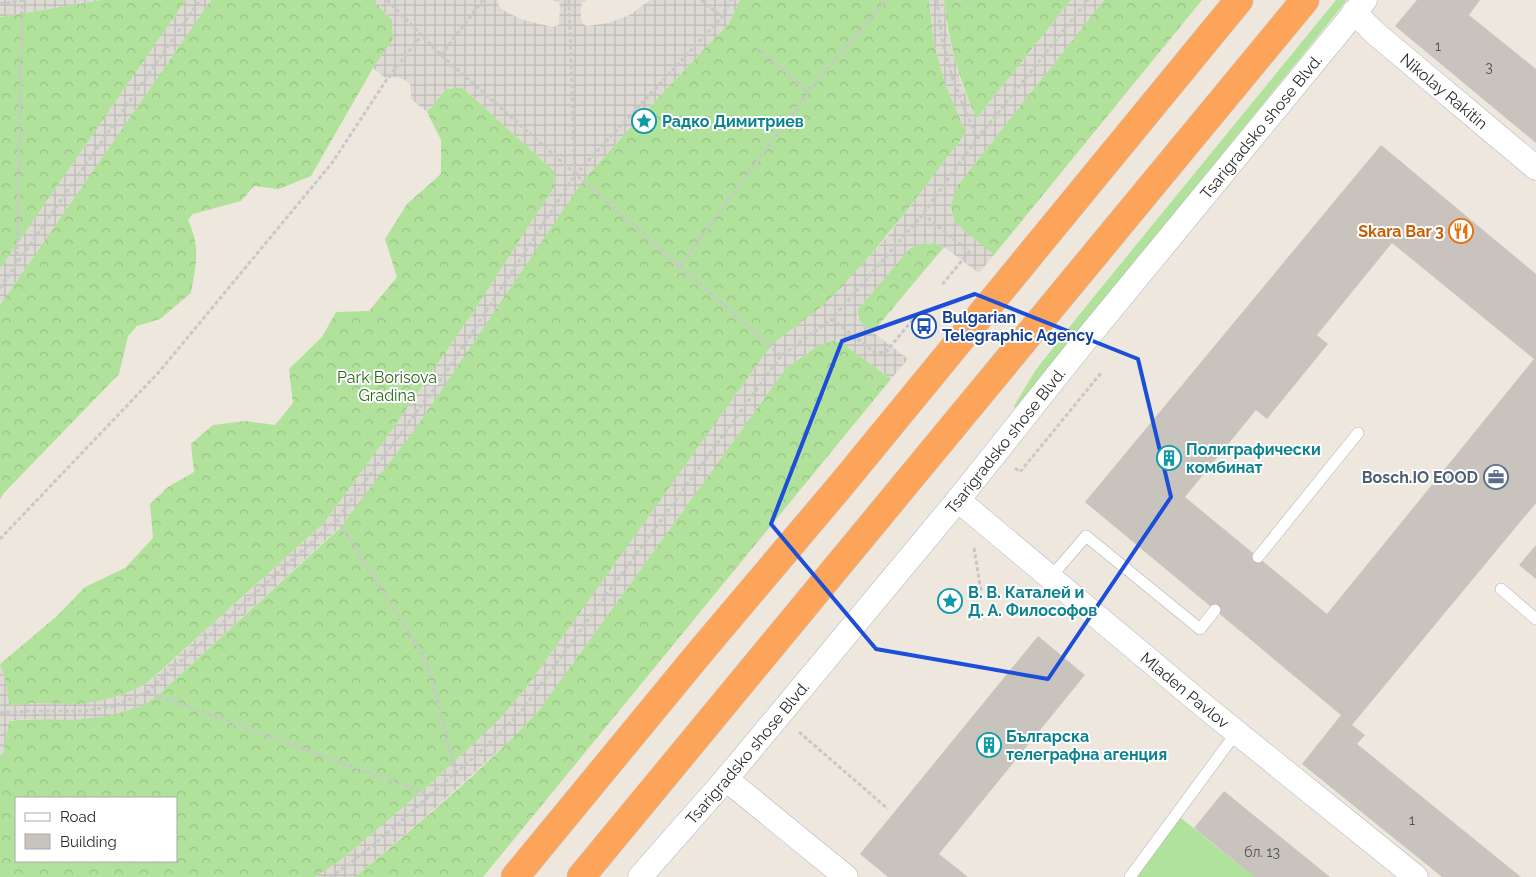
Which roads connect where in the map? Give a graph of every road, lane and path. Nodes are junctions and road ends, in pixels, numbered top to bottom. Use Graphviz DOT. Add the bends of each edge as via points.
graph roads {
  1 [pos="23,0"];
  2 [pos="200,0"];
  3 [pos="387,0"];
  4 [pos="483,0"];
  5 [pos="569,0"];
  6 [pos="701,0"];
  7 [pos="731,0"];
  8 [pos="886,0"];
  9 [pos="936,0"];
  10 [pos="1088,0"];
  11 [pos="1239,0"];
  12 [pos="1304,0"];
  13 [pos="0,4"];
  14 [pos="1359,6"];
  15 [pos="722,17"];
  16 [pos="421,36"];
  17 [pos="757,48"];
  18 [pos="441,55"];
  19 [pos="808,92"];
  20 [pos="977,139"];
  21 [pos="1536,168"];
  22 [pos="575,175"];
  23 [pos="923,214"];
  24 [pos="16,264"];
  25 [pos="679,267"];
  26 [pos="941,286"];
  27 [pos="0,288"];
  28 [pos="915,317"];
  29 [pos="832,319"];
  30 [pos="781,356"];
  31 [pos="1101,373"];
  32 [pos="1358,433"];
  33 [pos="1020,472"];
  34 [pos="958,500"];
  35 [pos="337,519"];
  36 [pos="0,539"];
  37 [pos="974,547"];
  38 [pos="1258,557"];
  39 [pos="1050,578"];
  40 [pos="1501,589"];
  41 [pos="981,592"];
  42 [pos="1215,610"];
  43 [pos="1536,619"];
  44 [pos="147,692"];
  45 [pos="0,713"];
  46 [pos="799,732"];
  47 [pos="1236,733"];
  48 [pos="455,774"];
  49 [pos="726,779"];
  50 [pos="431,795"];
  51 [pos="888,809"];
  52 [pos="330,877"];
  53 [pos="515,877"];
  54 [pos="581,877"];
  55 [pos="640,877"];
  56 [pos="846,877"];
  57 [pos="1130,877"];
  58 [pos="1416,877"];
  1 -- 13 [label="path"];
  1 -- 24 [label="path"];
  2 -- 24 [label="path"];
  3 -- 16 [label="path"];
  4 -- 18 [label="path"];
  5 -- 22 [label="path"];
  6 -- 15 [label="path"];
  7 -- 15 [label="path"];
  8 -- 19 [label="path"];
  9 -- 20 [label="path" via="953,80"];
  10 -- 20 [label="path"];
  11 -- 53 [label="highway"];
  12 -- 54 [label="highway"];
  14 -- 21 [label="street, Nikolay Rakitin" via="1375,33"];
  14 -- 34 [label="street, Tsarigradsko shose Blvd."];
  15 -- 22 [label="path"];
  16 -- 18 [label="path"];
  16 -- 36 [label="path" via="387,79 332,163 165,364"];
  17 -- 19 [label="path"];
  18 -- 22 [label="path"];
  19 -- 25 [label="path"];
  20 -- 23 [label="path"];
  22 -- 25 [label="path"];
  22 -- 35 [label="path" via="447,371"];
  23 -- 26 [label="path" via="969,252"];
  23 -- 29 [label="path"];
  24 -- 27 [label="path"];
  25 -- 30 [label="path"];
  28 -- 29 [label="path" via="885,353 874,352"];
  29 -- 30 [label="path"];
  30 -- 48 [label="path" via="524,709"];
  31 -- 33 [label="path"];
  32 -- 38 [label="lane"];
  34 -- 39 [label="street, Mladen Pavlov"];
  34 -- 49 [label="street, Tsarigradsko shose Blvd."];
  35 -- 44 [label="path"];
  35 -- 48 [label="path" via="423,655 433,682"];
  37 -- 41 [label="path"];
  39 -- 42 [label="lane" via="1086,536 1200,629"];
  39 -- 47 [label="street, Mladen Pavlov"];
  40 -- 43 [label="lane"];
  44 -- 45 [label="path" via="114,706 86,712 31,710"];
  44 -- 50 [label="path"];
  46 -- 51 [label="path"];
  47 -- 57 [label="lane"];
  47 -- 58 [label="street, Mladen Pavlov"];
  48 -- 50 [label="path"];
  49 -- 55 [label="street, Tsarigradsko shose Blvd."];
  49 -- 56 [label="street"];
  50 -- 52 [label="path" via="354,862"];
}
